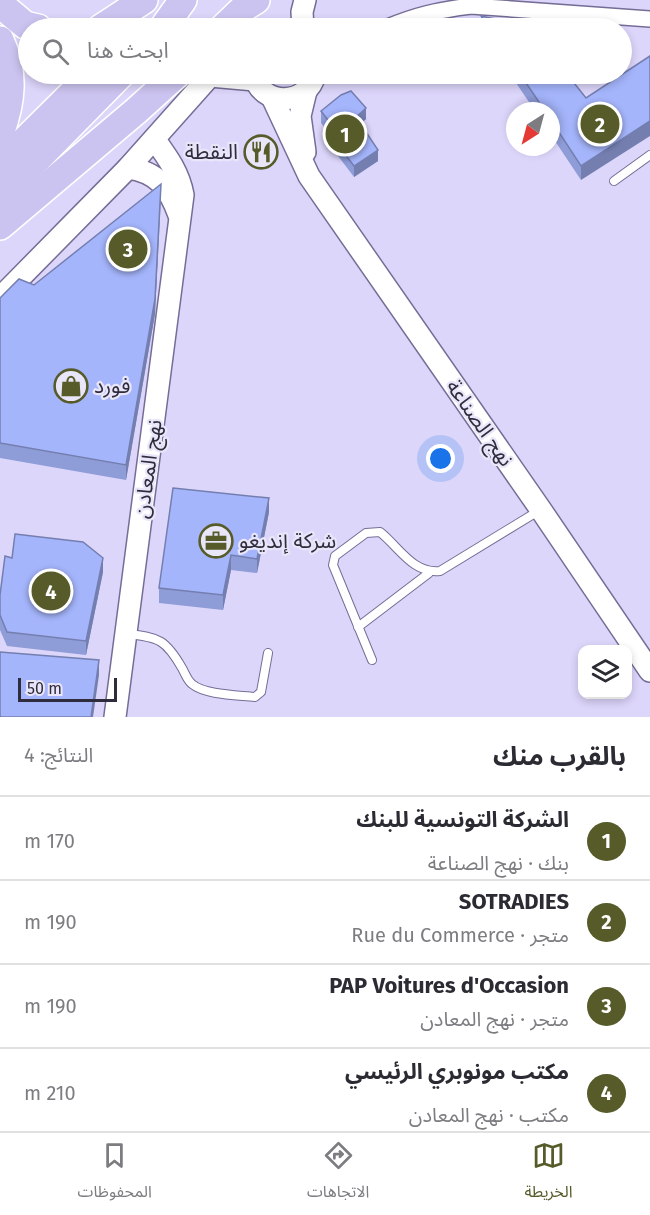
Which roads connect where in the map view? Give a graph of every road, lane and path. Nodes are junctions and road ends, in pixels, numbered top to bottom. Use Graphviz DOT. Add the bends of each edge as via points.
graph roads {
  1 [pos="144,0"];
  2 [pos="152,0"];
  3 [pos="183,0"];
  4 [pos="256,0"];
  5 [pos="305,0"];
  6 [pos="0,4"];
  7 [pos="116,18"];
  8 [pos="137,18"];
  9 [pos="170,18"];
  10 [pos="233,18"];
  11 [pos="302,18"];
  12 [pos="409,18"];
  13 [pos="650,19"];
  14 [pos="18,20"];
  15 [pos="0,40"];
  16 [pos="82,84"];
  17 [pos="111,84"];
  18 [pos="166,84"];
  19 [pos="204,84"];
  20 [pos="259,84"];
  21 [pos="310,84"];
  22 [pos="312,84"];
  23 [pos="272,97"];
  24 [pos="0,134"];
  25 [pos="155,140"];
  26 [pos="650,155"];
  27 [pos="0,165"];
  28 [pos="128,168"];
  29 [pos="309,176"];
  30 [pos="614,181"];
  31 [pos="0,197"];
  32 [pos="181,221"];
  33 [pos="0,226"];
  34 [pos="0,298"];
  35 [pos="541,510"];
  36 [pos="429,573"];
  37 [pos="358,627"];
  38 [pos="126,634"];
  39 [pos="268,653"];
  40 [pos="372,660"];
  41 [pos="650,671"];
  42 [pos="115,717"];
  1 -- 7 [label="highway"];
  2 -- 8 [label="highway"];
  3 -- 9 [label="highway"];
  4 -- 10 [label="highway"];
  5 -- 11 [label="street"];
  6 -- 14 [label="highway"];
  12 -- 13 [label="street" via="471,6"];
  15 -- 24 [label="highway" via="11,81 9,111"];
  16 -- 27 [label="highway"];
  17 -- 31 [label="highway"];
  18 -- 33 [label="highway"];
  19 -- 25 [label="street"];
  20 -- 23 [label="street, نهج الصناعة"];
  21 -- 23 [label="street" via="296,98"];
  22 -- 29 [label="street, نهج الصناعة" via="300,116"];
  23 -- 29 [label="street, نهج الصناعة"];
  25 -- 28 [label="street"];
  25 -- 32 [label="street, نهج المعادن" via="180,178"];
  26 -- 30 [label="lane"];
  28 -- 32 [label="street, نهج المعادن" via="144,170 161,183 172,196"];
  28 -- 34 [label="street"];
  29 -- 35 [label="street, نهج الصناعة"];
  32 -- 38 [label="street, نهج المعادن"];
  35 -- 36 [label="lane" via="440,571"];
  35 -- 41 [label="street, نهج الصناعة"];
  36 -- 37 [label="lane"];
  36 -- 37 [label="lane" via="418,569 380,532 366,533 335,556 333,565"];
  37 -- 40 [label="lane"];
  38 -- 39 [label="lane" via="154,637 165,643 190,682 220,693 255,697 261,692"];
  38 -- 42 [label="street, نهج المعادن"];
}
